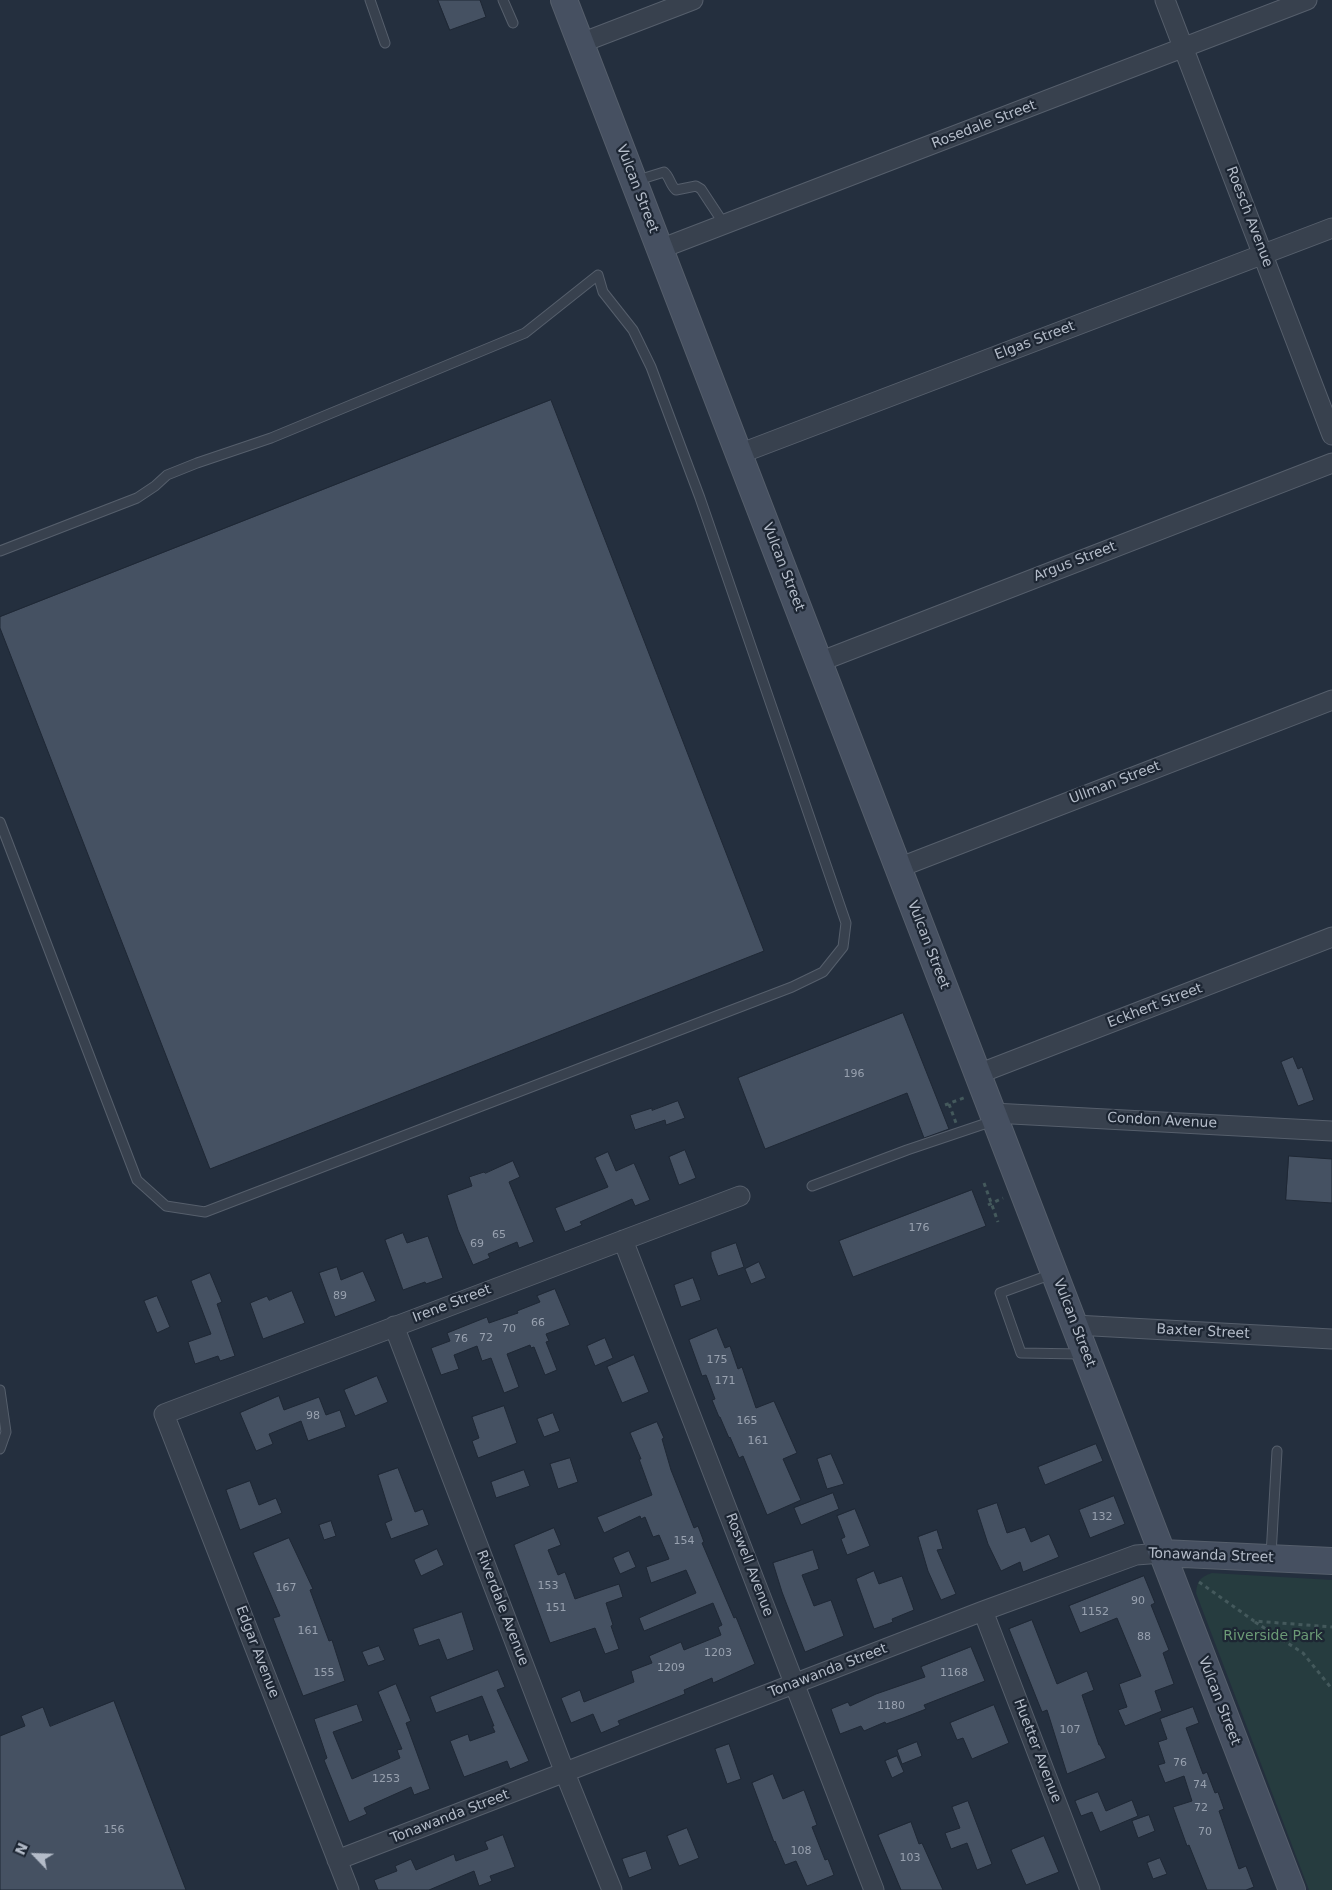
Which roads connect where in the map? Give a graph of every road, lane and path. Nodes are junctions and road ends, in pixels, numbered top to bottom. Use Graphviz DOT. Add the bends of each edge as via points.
graph roads {
  1 [pos="370,0"];
  2 [pos="503,0"];
  3 [pos="564,0"];
  4 [pos="692,0"];
  5 [pos="1165,0"];
  6 [pos="1307,0"];
  7 [pos="513,23"];
  8 [pos="385,43"];
  9 [pos="581,43"];
  10 [pos="1184,48"];
  11 [pos="634,182"];
  12 [pos="725,225"];
  13 [pos="1332,228"];
  14 [pos="660,249"];
  15 [pos="1264,255"];
  16 [pos="1332,435"];
  17 [pos="739,454"];
  18 [pos="1332,463"];
  19 [pos="0,551"];
  20 [pos="819,662"];
  21 [pos="1332,700"];
  22 [pos="0,822"];
  23 [pos="898,868"];
  24 [pos="1332,937"];
  25 [pos="973,1085"];
  26 [pos="994,1116"];
  27 [pos="957,1128"];
  28 [pos="1332,1131"];
  29 [pos="984,1183"];
  30 [pos="812,1186"];
  31 [pos="740,1196"];
  32 [pos="1009,1196"];
  33 [pos="990,1204"];
  34 [pos="998,1222"];
  35 [pos="623,1240"];
  36 [pos="1054,1273"];
  37 [pos="1075,1325"];
  38 [pos="394,1326"];
  39 [pos="1332,1339"];
  40 [pos="1086,1354"];
  41 [pos="0,1390"];
  42 [pos="164,1414"];
  43 [pos="0,1449"];
  44 [pos="1277,1451"];
  45 [pos="1162,1553"];
  46 [pos="1271,1558"];
  47 [pos="1332,1561"];
  48 [pos="1199,1582"];
  49 [pos="983,1611"];
  50 [pos="1254,1621"];
  51 [pos="1332,1627"];
  52 [pos="795,1684"];
  53 [pos="1332,1690"];
  54 [pos="565,1772"];
  55 [pos="338,1860"];
  56 [pos="349,1890"];
  57 [pos="612,1890"];
  58 [pos="874,1890"];
  59 [pos="1090,1890"];
  60 [pos="1292,1890"];
  1 -- 8 [label="lane"];
  2 -- 7 [label="lane"];
  3 -- 9 [label="street, Vulcan Street"];
  4 -- 9 [label="street"];
  5 -- 10 [label="street, Roesch Avenue"];
  6 -- 10 [label="street, Rosedale Street"];
  9 -- 11 [label="street, Vulcan Street"];
  10 -- 12 [label="street, Rosedale Street"];
  10 -- 15 [label="street, Roesch Avenue"];
  11 -- 12 [label="lane" via="664,172 676,190 696,186"];
  11 -- 14 [label="street, Vulcan Street"];
  12 -- 14 [label="street, Rosedale Street"];
  13 -- 15 [label="street, Elgas Street"];
  14 -- 17 [label="street, Vulcan Street"];
  15 -- 16 [label="street, Roesch Avenue"];
  15 -- 17 [label="street, Elgas Street"];
  17 -- 20 [label="street, Vulcan Street"];
  18 -- 20 [label="street, Argus Street"];
  19 -- 22 [label="lane" via="137,498 167,476 190,466 272,438 525,333 598,275 603,292 633,330 651,367 700,498 846,923 843,947 823,972 792,987 205,1212 166,1206 137,1180"];
  20 -- 23 [label="street, Vulcan Street"];
  21 -- 23 [label="street, Ullman Street"];
  23 -- 25 [label="street, Vulcan Street"];
  24 -- 25 [label="street, Eckhert Street"];
  25 -- 26 [label="street, Vulcan Street"];
  25 -- 27 [label="path" via="947,1104"];
  26 -- 28 [label="street, Condon Avenue"];
  26 -- 30 [label="lane"];
  26 -- 36 [label="street, Vulcan Street"];
  29 -- 33 [label="path"];
  31 -- 35 [label="street, Irene Street"];
  32 -- 33 [label="path"];
  33 -- 34 [label="path"];
  35 -- 38 [label="street, Irene Street"];
  35 -- 52 [label="street, Roswell Avenue"];
  36 -- 37 [label="street, Vulcan Street"];
  36 -- 40 [label="lane" via="1000,1293 1021,1353"];
  37 -- 39 [label="street, Baxter Street"];
  37 -- 40 [label="street, Vulcan Street"];
  38 -- 42 [label="street, Irene Street"];
  38 -- 54 [label="street, Riverdale Avenue"];
  40 -- 45 [label="street, Vulcan Street"];
  41 -- 43 [label="lane" via="6,1432"];
  42 -- 55 [label="street, Edgar Avenue"];
  44 -- 46 [label="lane"];
  45 -- 46 [label="street, Tonawanda Street"];
  45 -- 49 [label="street, Tonawanda Street" via="1136,1555"];
  45 -- 60 [label="street, Vulcan Street"];
  46 -- 47 [label="street, Tonawanda Street"];
  48 -- 50 [label="path"];
  49 -- 52 [label="street, Tonawanda Street"];
  49 -- 59 [label="street, Huetter Avenue"];
  50 -- 51 [label="path"];
  50 -- 53 [label="path" via="1302,1653"];
  52 -- 54 [label="street, Tonawanda Street"];
  52 -- 58 [label="street, Roswell Avenue"];
  54 -- 55 [label="street, Tonawanda Street"];
  54 -- 57 [label="street, Riverdale Avenue"];
  55 -- 56 [label="street, Edgar Avenue"];
}
